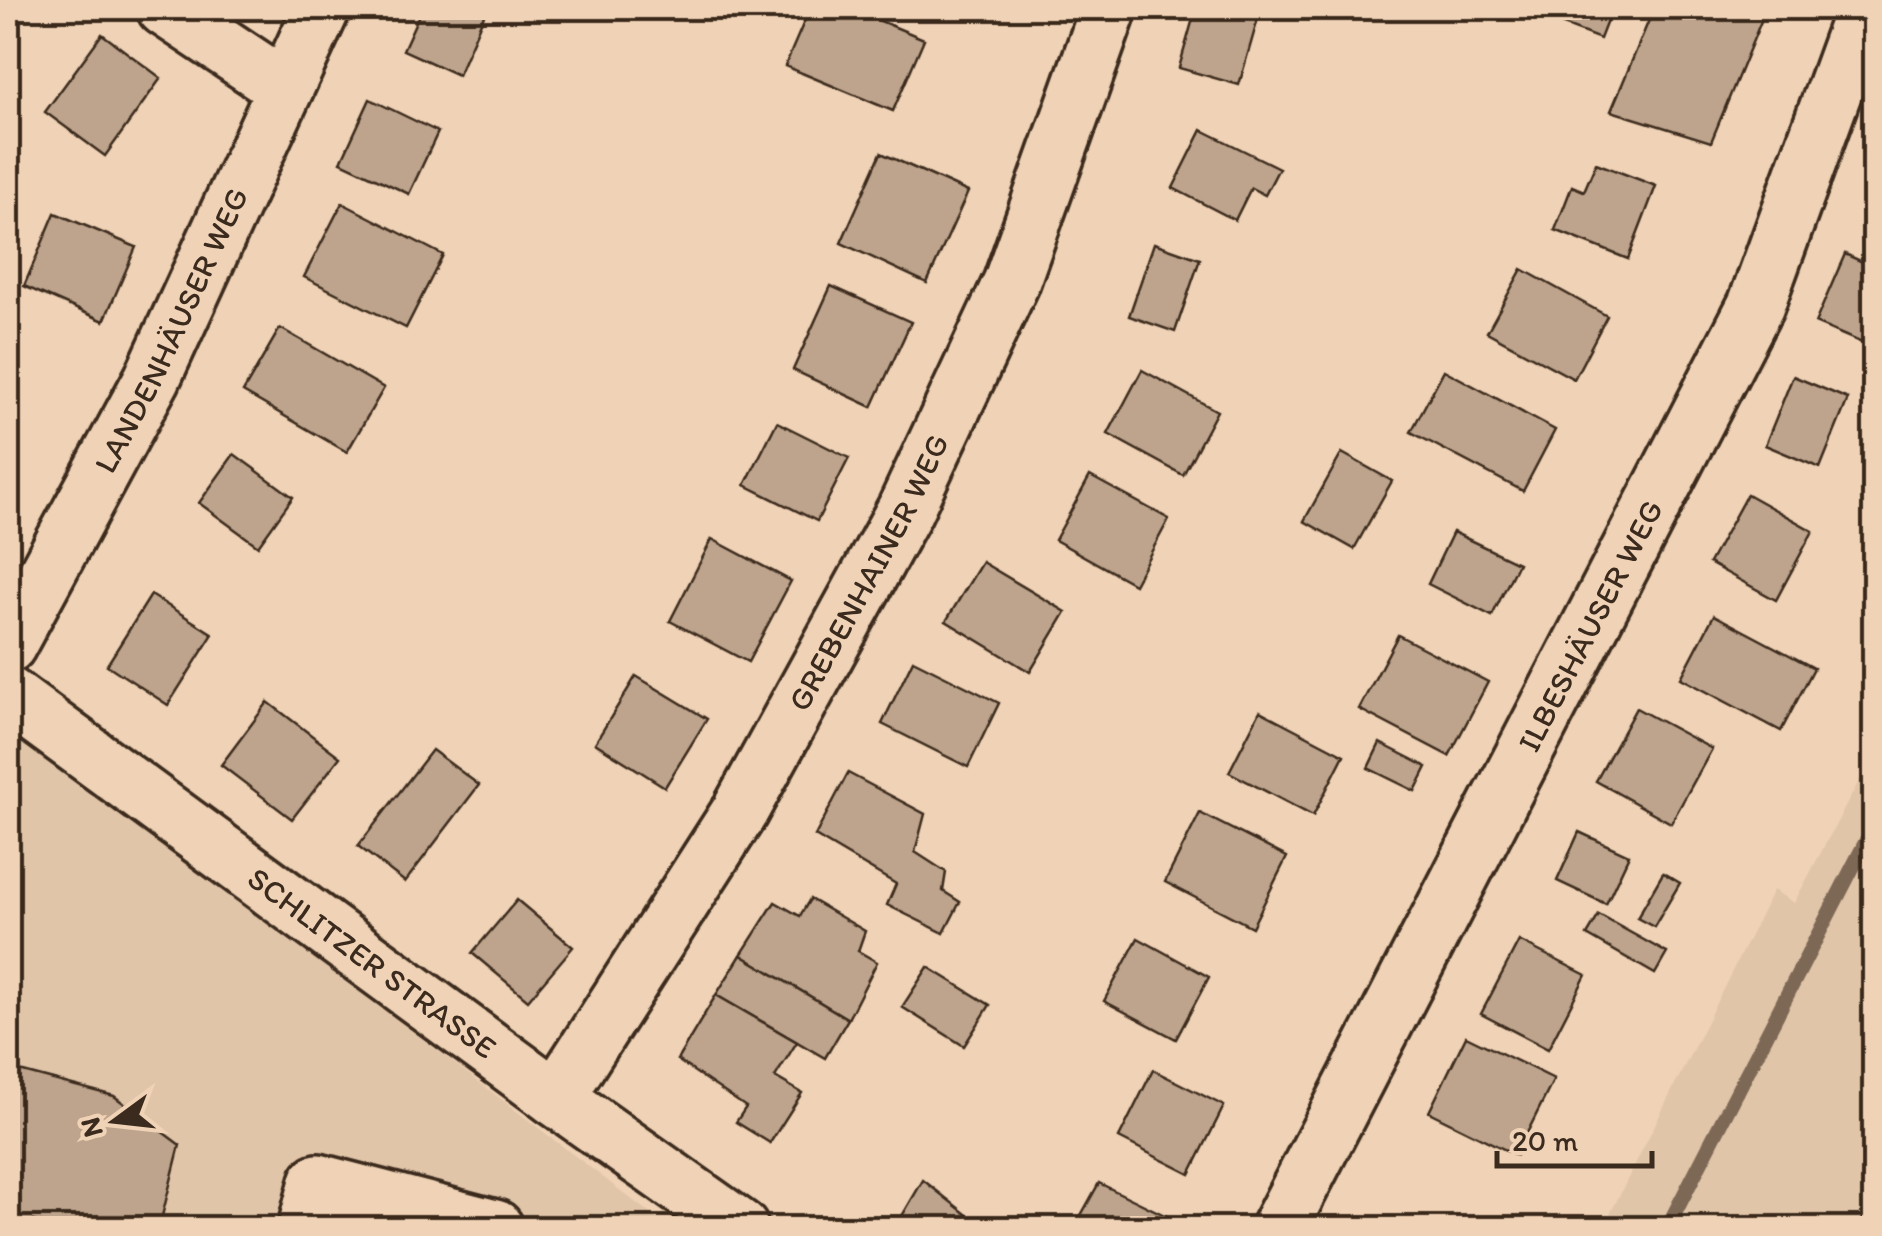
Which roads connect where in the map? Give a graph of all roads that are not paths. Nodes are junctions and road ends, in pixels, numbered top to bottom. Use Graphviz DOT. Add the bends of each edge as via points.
graph roads {
  1 [pos="164,8"];
  2 [pos="322,8"];
  3 [pos="1109,8"];
  4 [pos="1864,8"];
  5 [pos="285,88"];
  6 [pos="8,645"];
  7 [pos="8,694"];
  8 [pos="556,1098"];
  9 [pos="306,1228"];
  10 [pos="495,1228"];
  11 [pos="740,1228"];
  12 [pos="1279,1228"];
  1 -- 5 [label="street"];
  2 -- 5 [label="street, LANDENHÄUSER WEG"];
  3 -- 8 [label="street, GREBENHAINER WEG" via="1012,283 905,510 740,811"];
  4 -- 12 [label="street, ILBESHÄUSER WEG" via="1756,305"];
  5 -- 6 [label="street, LANDENHÄUSER WEG" via="152,379"];
  7 -- 8 [label="street, SCHLITZER STRASSE"];
  8 -- 11 [label="street, SCHLITZER STRASSE"];
  9 -- 10 [label="street" via="318,1182"];
}
